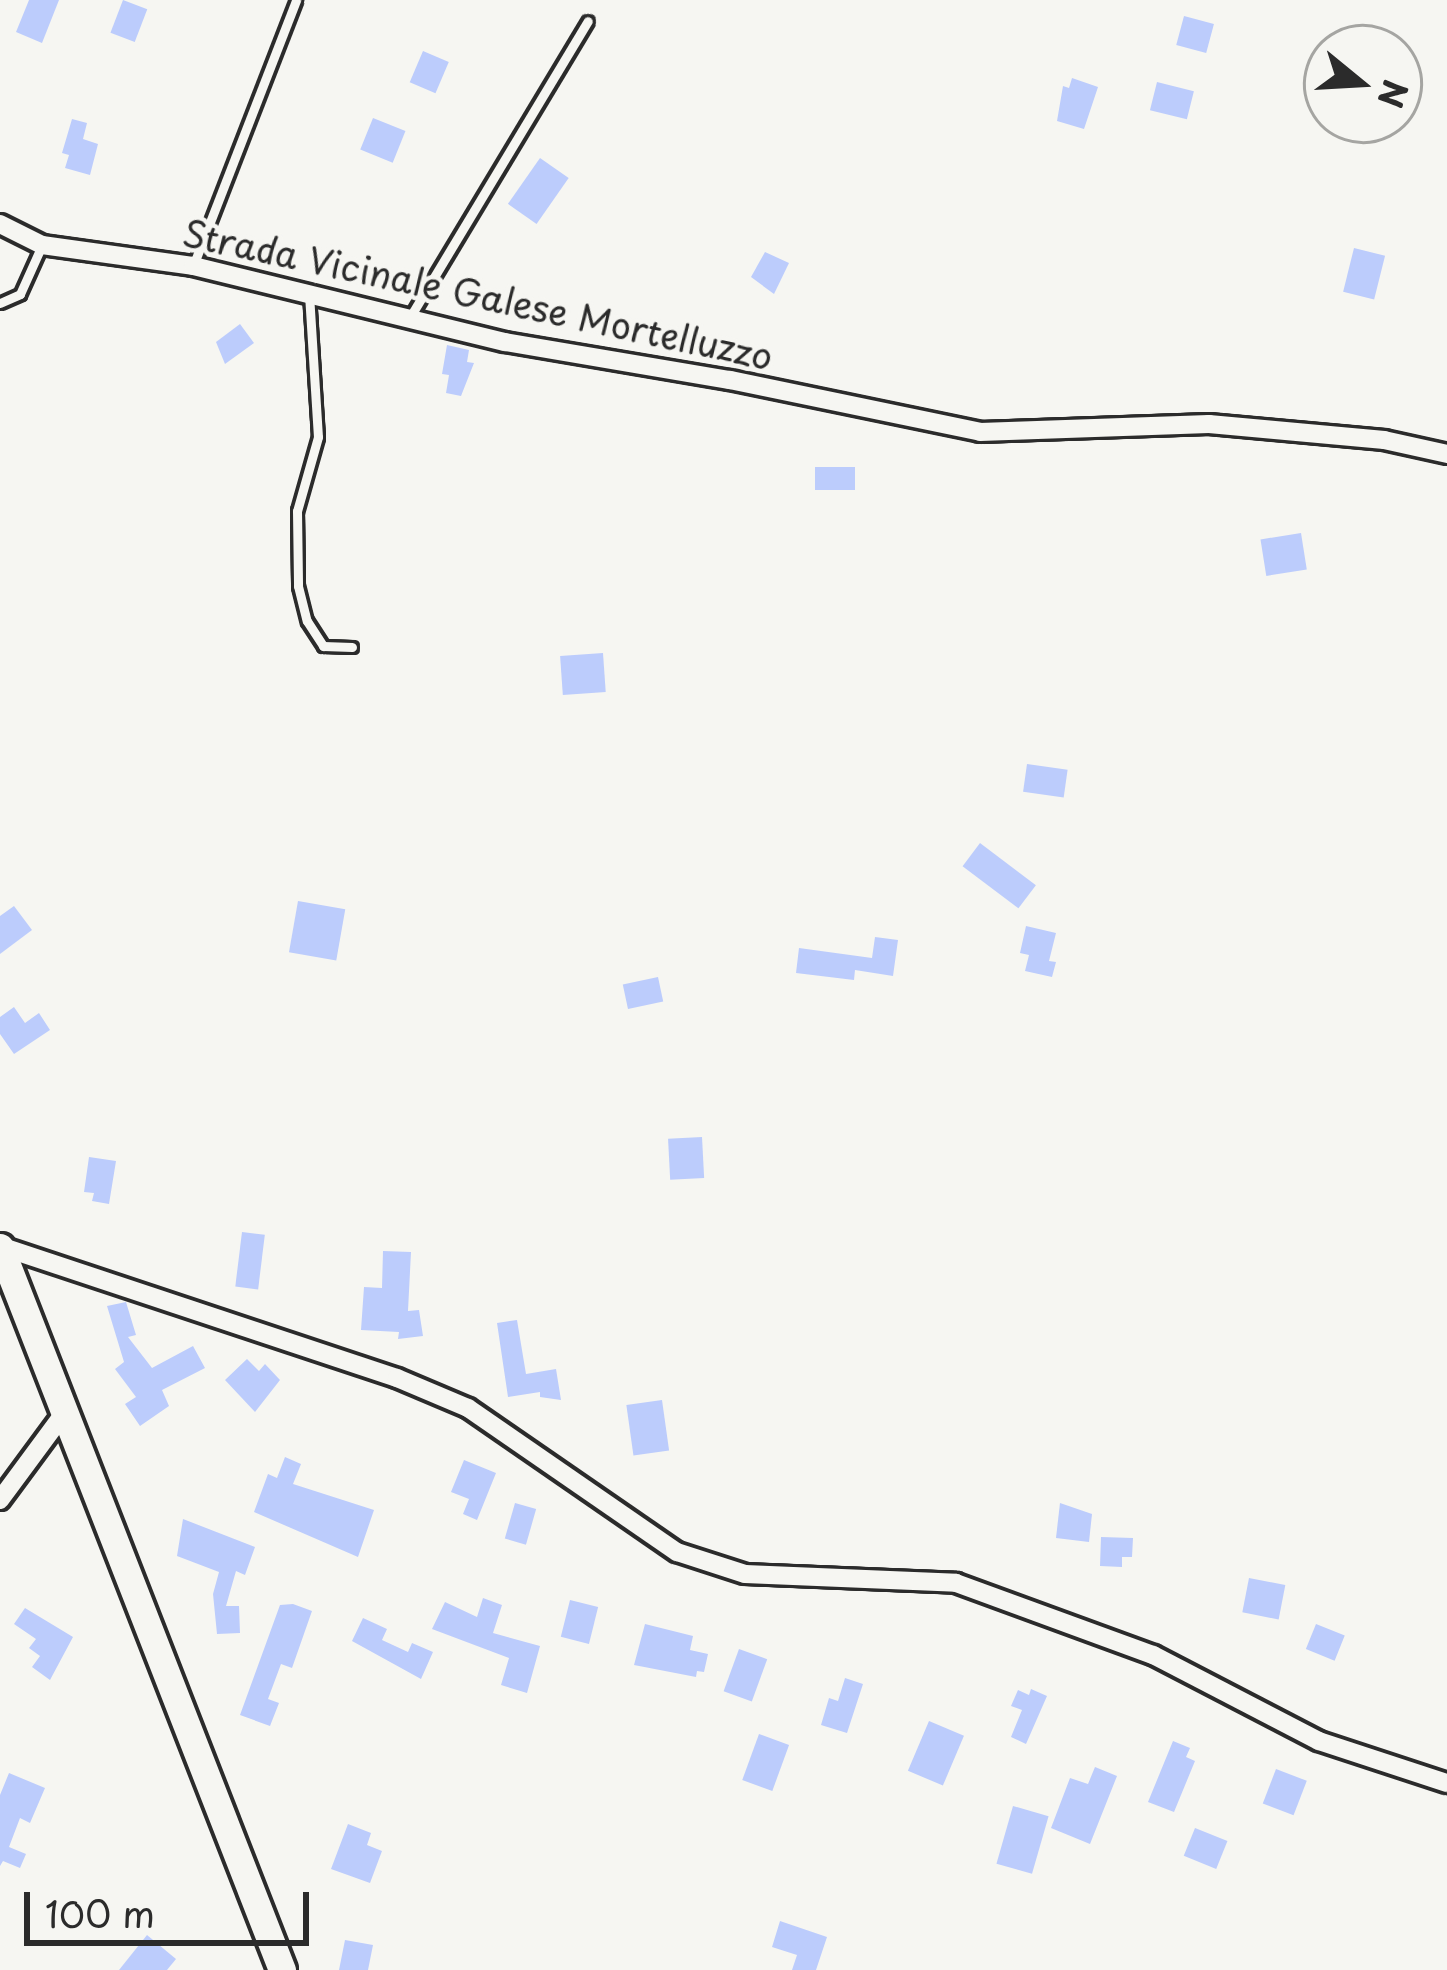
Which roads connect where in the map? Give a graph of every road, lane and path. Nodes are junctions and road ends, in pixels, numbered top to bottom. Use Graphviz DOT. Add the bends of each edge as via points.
graph roads {
  1 [pos="296,0"];
  2 [pos="587,21"];
  3 [pos="0,224"];
  4 [pos="42,245"];
  5 [pos="193,266"];
  6 [pos="308,290"];
  7 [pos="0,303"];
  8 [pos="410,317"];
  9 [pos="1447,454"];
  10 [pos="352,646"];
  11 [pos="0,1247"];
  12 [pos="67,1409"];
  13 [pos="0,1500"];
  14 [pos="1447,1784"];
  15 [pos="282,1970"];
  1 -- 5 [label="lane"];
  2 -- 8 [label="lane"];
  3 -- 4 [label="street, Strada Vicinale Galese Mortelluzzo"];
  4 -- 5 [label="street, Strada Vicinale Galese Mortelluzzo"];
  4 -- 7 [label="lane" via="20,294"];
  5 -- 6 [label="street, Strada Vicinale Galese Mortelluzzo"];
  6 -- 8 [label="street, Strada Vicinale Galese Mortelluzzo"];
  6 -- 10 [label="lane" via="318,437 297,511 298,586 323,646"];
  8 -- 9 [label="street, Strada Vicinale Galese Mortelluzzo" via="980,432 1209,424 1384,440"];
  11 -- 12 [label="main road"];
  11 -- 14 [label="street" via="468,1408 677,1552 746,1574 956,1582 1154,1654 1319,1741"];
  12 -- 13 [label="street"];
  12 -- 15 [label="main road"];
}
